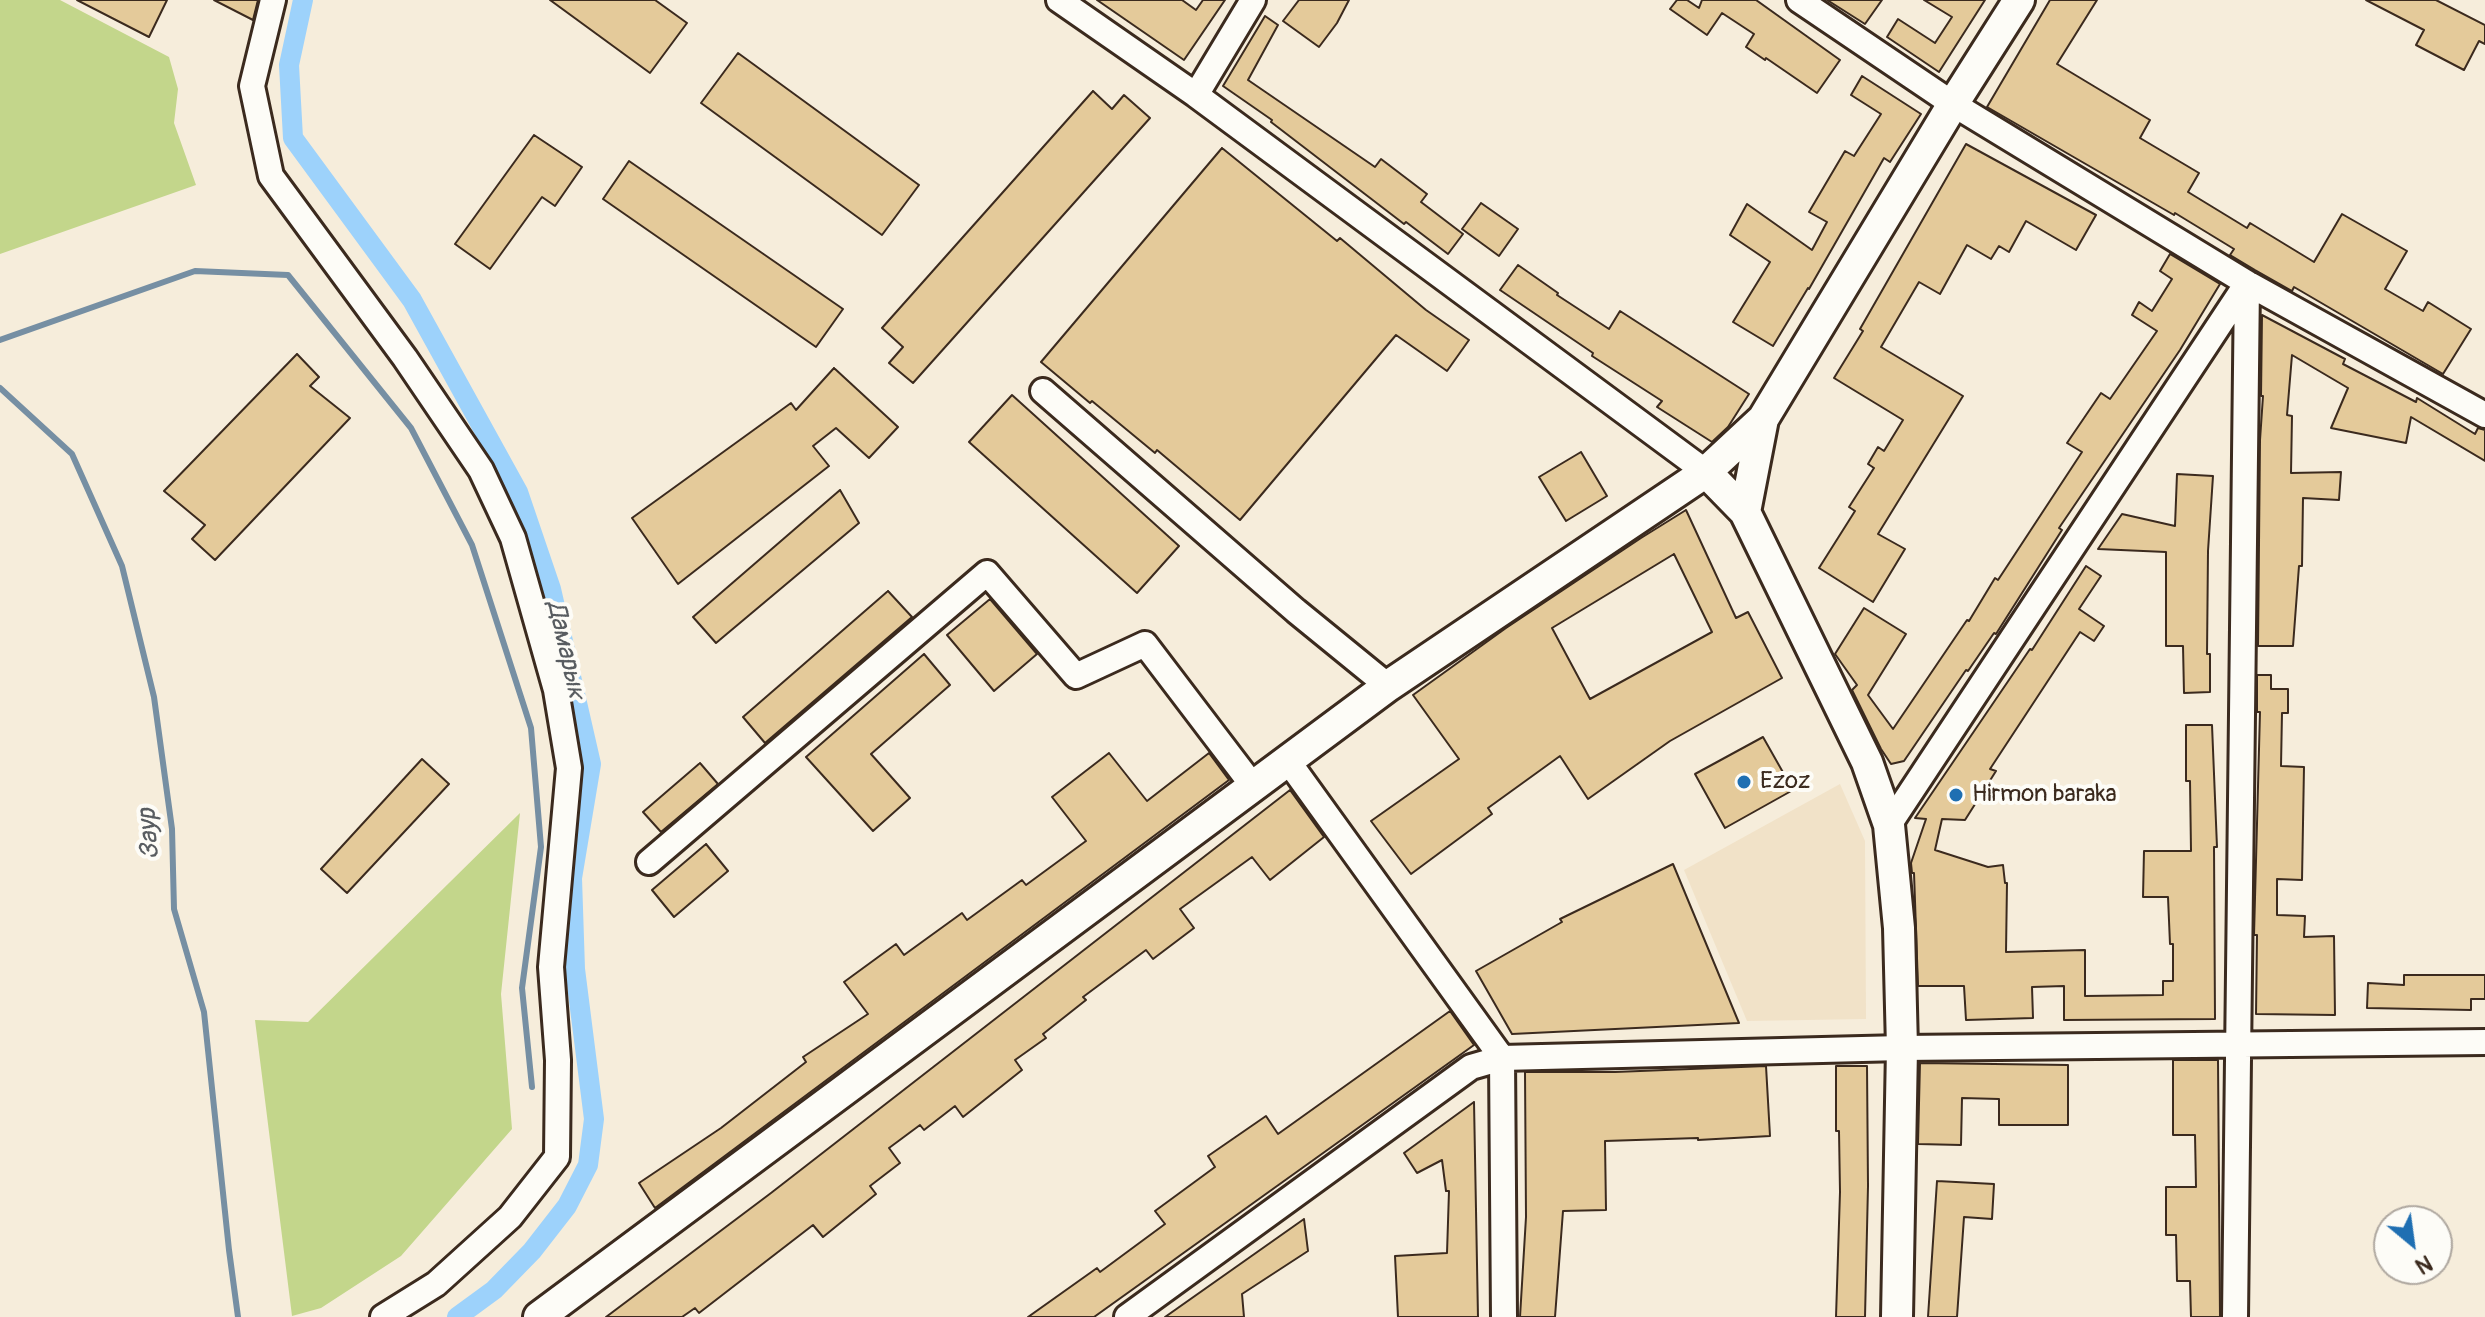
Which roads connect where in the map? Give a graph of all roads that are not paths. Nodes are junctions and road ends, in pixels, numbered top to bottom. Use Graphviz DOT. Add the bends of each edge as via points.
graph roads {
  1 [pos="273,0"];
  2 [pos="1059,0"];
  3 [pos="1253,0"];
  4 [pos="1799,0"];
  5 [pos="2019,0"];
  6 [pos="1196,95"];
  7 [pos="1953,104"];
  8 [pos="2247,283"];
  9 [pos="1043,391"];
  10 [pos="2485,415"];
  11 [pos="1763,419"];
  12 [pos="1706,472"];
  13 [pos="1745,512"];
  14 [pos="1388,686"];
  15 [pos="1288,761"];
  16 [pos="1253,786"];
  17 [pos="1889,825"];
  18 [pos="649,862"];
  19 [pos="2485,1042"];
  20 [pos="2238,1044"];
  21 [pos="1902,1048"];
  22 [pos="1502,1058"];
  23 [pos="553,1313"];
  24 [pos="383,1317"];
  25 [pos="1127,1317"];
  26 [pos="1504,1317"];
  27 [pos="1897,1317"];
  28 [pos="2235,1317"];
  1 -- 24 [label="street" via="252,86 271,176 481,470 513,538 556,690 569,768 551,967 558,1060 557,1157 510,1217 436,1284"];
  2 -- 6 [label="street"];
  3 -- 6 [label="street"];
  4 -- 7 [label="street"];
  5 -- 7 [label="main road"];
  6 -- 12 [label="street"];
  7 -- 8 [label="street"];
  7 -- 11 [label="main road"];
  8 -- 10 [label="street"];
  8 -- 17 [label="street"];
  8 -- 20 [label="street"];
  9 -- 14 [label="street"];
  11 -- 12 [label="main road"];
  11 -- 13 [label="main road"];
  12 -- 13 [label="main road"];
  12 -- 14 [label="main road"];
  13 -- 17 [label="main road" via="1867,762"];
  14 -- 15 [label="main road"];
  15 -- 16 [label="main road"];
  15 -- 22 [label="street"];
  16 -- 18 [label="street" via="1145,644 1076,676 987,573"];
  16 -- 23 [label="main road"];
  17 -- 21 [label="main road"];
  19 -- 20 [label="street"];
  20 -- 21 [label="street"];
  20 -- 28 [label="street"];
  21 -- 22 [label="street"];
  21 -- 27 [label="main road"];
  22 -- 25 [label="street" via="1471,1067"];
  22 -- 26 [label="street"];
}
